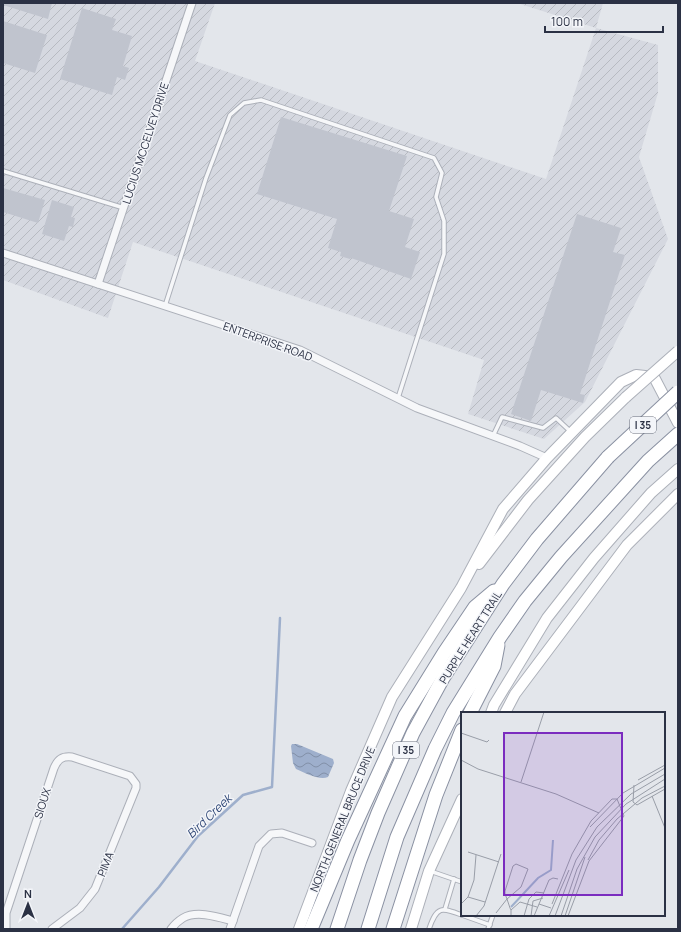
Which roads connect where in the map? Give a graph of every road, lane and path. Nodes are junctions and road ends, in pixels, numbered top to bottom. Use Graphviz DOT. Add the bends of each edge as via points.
graph roads {
  1 [pos="192,3"];
  2 [pos="3,171"];
  3 [pos="124,208"];
  4 [pos="3,253"];
  5 [pos="98,284"];
  6 [pos="165,306"];
  7 [pos="678,351"];
  8 [pos="678,392"];
  9 [pos="398,399"];
  10 [pos="678,423"];
  11 [pos="572,433"];
  12 [pos="678,434"];
  13 [pos="493,436"];
  14 [pos="547,458"];
  15 [pos="678,469"];
  16 [pos="678,494"];
  17 [pos="503,584"];
  18 [pos="461,588"];
  19 [pos="500,637"];
  20 [pos="471,712"];
  21 [pos="491,712"];
  22 [pos="506,712"];
  23 [pos="461,732"];
  24 [pos="136,784"];
  25 [pos="461,801"];
  26 [pos="312,844"];
  27 [pos="429,871"];
  28 [pos="454,879"];
  29 [pos="461,882"];
  30 [pos="445,909"];
  31 [pos="461,915"];
  32 [pos="464,916"];
  33 [pos="493,916"];
  34 [pos="233,921"];
  35 [pos="489,927"];
  36 [pos="6,929"];
  37 [pos="52,929"];
  38 [pos="171,929"];
  39 [pos="230,929"];
  40 [pos="299,929"];
  41 [pos="311,929"];
  42 [pos="337,929"];
  43 [pos="368,929"];
  44 [pos="393,929"];
  45 [pos="411,929"];
  46 [pos="429,929"];
  1 -- 3 [label="street, LUCIUS MCCELVEY DRIVE"];
  2 -- 3 [label="lane"];
  3 -- 5 [label="street, LUCIUS MCCELVEY DRIVE"];
  4 -- 5 [label="street, ENTERPRISE ROAD"];
  5 -- 6 [label="street, ENTERPRISE ROAD"];
  6 -- 9 [label="street, ENTERPRISE ROAD" via="300,350"];
  6 -- 9 [label="lane" via="206,178 230,114 244,103 261,100 434,158 442,173 436,197 444,221 444,254"];
  7 -- 18 [label="main road, bridge" via="585,437 528,500"];
  8 -- 17 [label="highway, PURPLE HEART TRAIL / I 35, bridge" via="608,457 537,539"];
  9 -- 13 [label="street, ENTERPRISE ROAD"];
  10 -- 11 [label="main road" via="654,377 636,375 621,382"];
  11 -- 13 [label="lane" via="556,418 543,428 502,417"];
  11 -- 14 [label="main road"];
  12 -- 19 [label="highway, I 35" via="648,461 560,557"];
  13 -- 14 [label="street, ENTERPRISE ROAD"];
  14 -- 18 [label="main road" via="503,509"];
  15 -- 21 [label="main road" via="651,493 594,558 547,618"];
  16 -- 22 [label="main road" via="627,546 516,694"];
  17 -- 41 [label="highway" via="475,607 405,716 348,840"];
  17 -- 42 [label="highway, PURPLE HEART TRAIL / I 35" via="443,678 413,733 378,813"];
  18 -- 40 [label="main road, NORTH GENERAL BRUCE DRIVE" via="392,697 351,791"];
  19 -- 20 [label="highway" via="494,666"];
  19 -- 43 [label="highway, I 35" via="454,712 435,749 397,837"];
  23 -- 44 [label="highway" via="436,795"];
  24 -- 36 [label="street, SIOUX" via="130,776 72,757 65,756 57,762 6,913"];
  24 -- 37 [label="street, PIMA" via="95,889 80,908"];
  25 -- 27 [label="main road"];
  26 -- 34 [label="street" via="282,833 271,834 259,846"];
  27 -- 28 [label="lane"];
  27 -- 45 [label="main road"];
  28 -- 29 [label="lane"];
  28 -- 30 [label="lane"];
  30 -- 31 [label="lane"];
  30 -- 46 [label="lane" via="436,912"];
  32 -- 35 [label="lane"];
  33 -- 35 [label="lane"];
  34 -- 38 [label="street" via="196,915 184,917"];
  34 -- 39 [label="street"];
}
